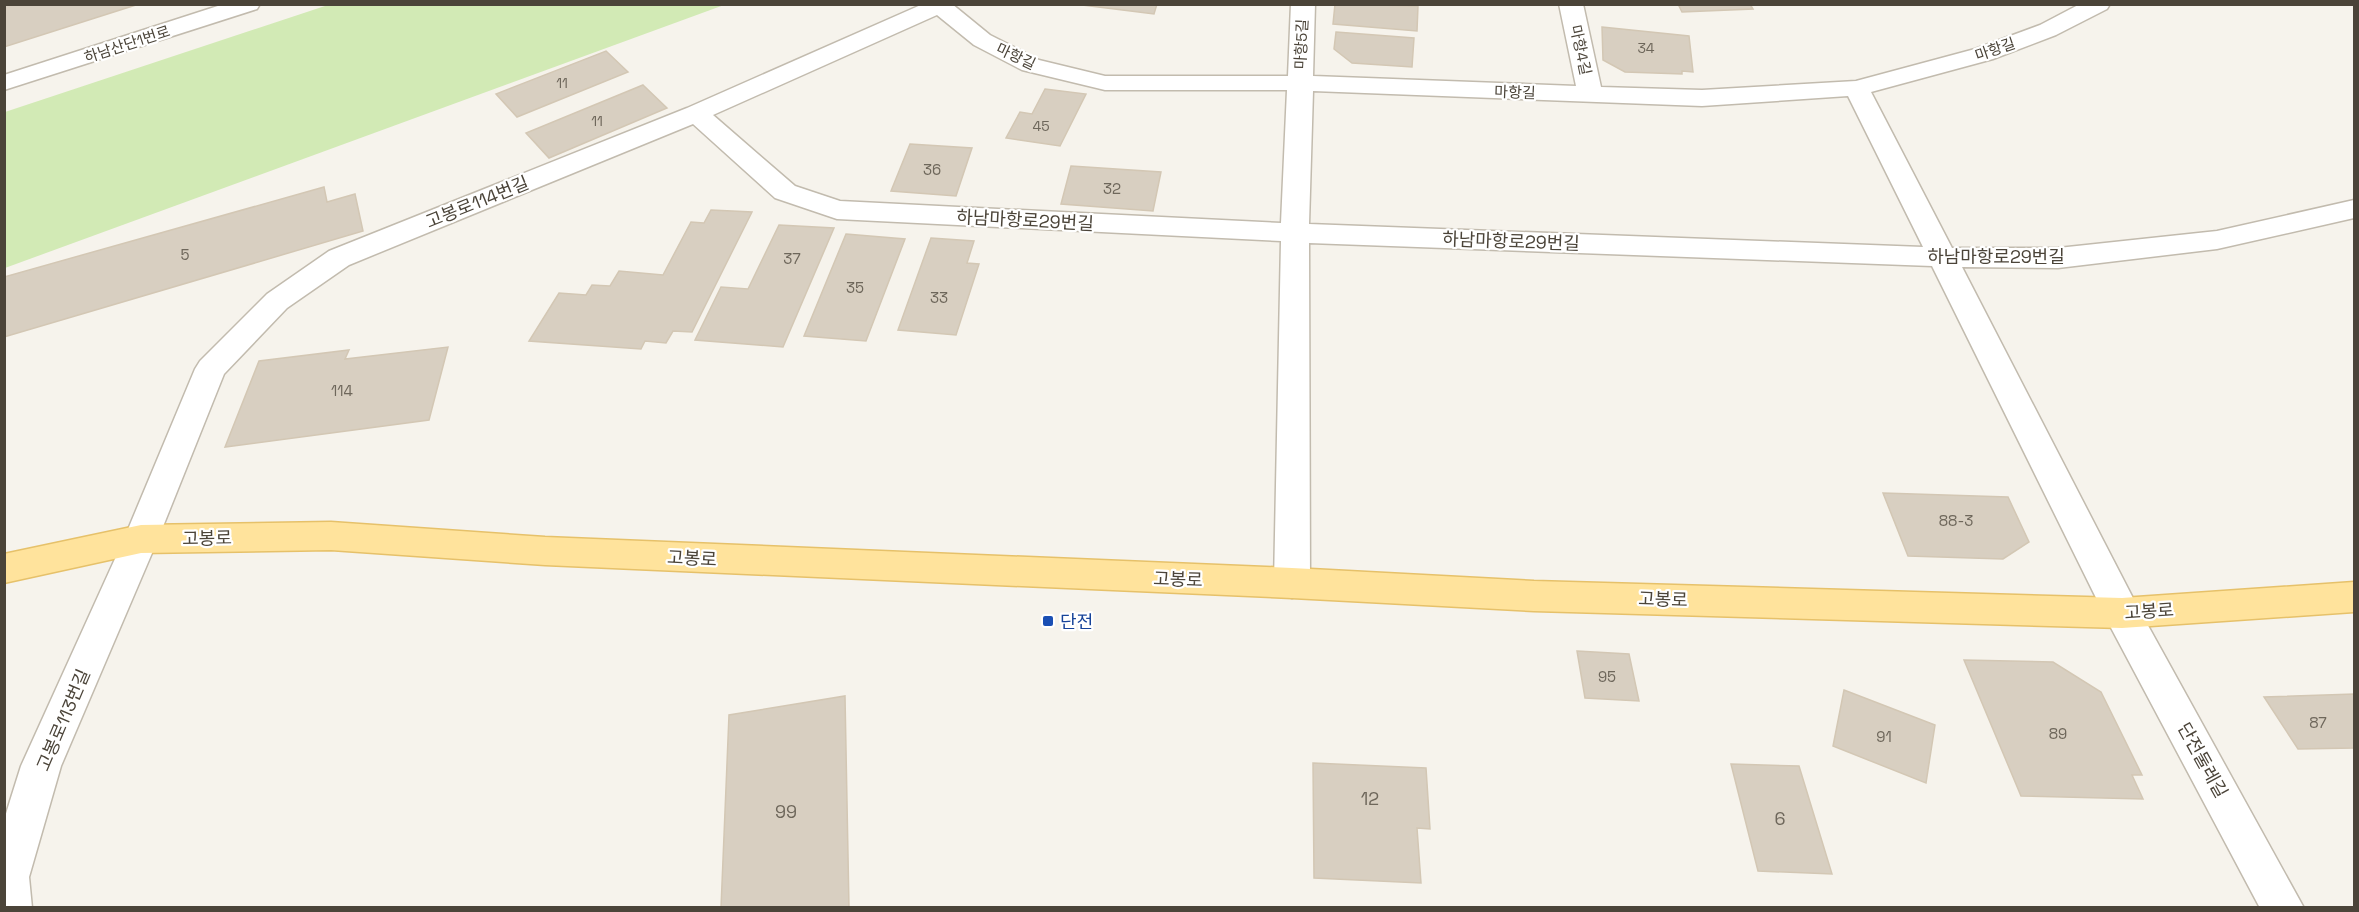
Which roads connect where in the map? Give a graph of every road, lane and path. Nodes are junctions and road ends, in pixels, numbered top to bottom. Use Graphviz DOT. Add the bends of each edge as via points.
graph roads {
  1 [pos="249,4"];
  2 [pos="1303,4"];
  3 [pos="1571,4"];
  4 [pos="2099,4"];
  5 [pos="938,5"];
  6 [pos="4,83"];
  7 [pos="1299,83"];
  8 [pos="1857,88"];
  9 [pos="1590,95"];
  10 [pos="696,113"];
  11 [pos="2355,209"];
  12 [pos="1295,233"];
  13 [pos="1944,257"];
  14 [pos="141,539"];
  15 [pos="4,569"];
  16 [pos="1292,583"];
  17 [pos="2355,597"];
  18 [pos="2122,613"];
  19 [pos="10,908"];
  20 [pos="2283,908"];
  1 -- 6 [label="street, 하남산단1번로"];
  2 -- 7 [label="street, 마항5길"];
  3 -- 9 [label="street, 마항4길"];
  4 -- 8 [label="street, 마항길" via="2048,30 1984,54"];
  5 -- 7 [label="street, 마항길" via="982,40 1031,65 1105,83"];
  5 -- 10 [label="street, 고봉로114번길"];
  7 -- 9 [label="street, 마항길"];
  7 -- 12 [label="street, 마항5길"];
  8 -- 9 [label="street, 마항길" via="1702,98"];
  8 -- 13 [label="street, 단전둘레길"];
  10 -- 12 [label="street, 하남마항로29번길" via="785,192 837,210"];
  10 -- 14 [label="street, 고봉로114번길" via="339,258 278,301 211,369"];
  11 -- 13 [label="street, 하남마항로29번길" via="2206,242 2058,258"];
  12 -- 13 [label="street, 하남마항로29번길"];
  12 -- 16 [label="street, 마항5길"];
  13 -- 18 [label="street, 단전둘레길"];
  14 -- 15 [label="main road, 고봉로"];
  14 -- 16 [label="main road, 고봉로" via="331,536 545,551"];
  14 -- 19 [label="street, 고봉로113번길" via="41,766 8,876"];
  16 -- 18 [label="main road, 고봉로" via="1546,596"];
  17 -- 18 [label="main road, 고봉로"];
  18 -- 20 [label="street, 단전둘레길"];
}
